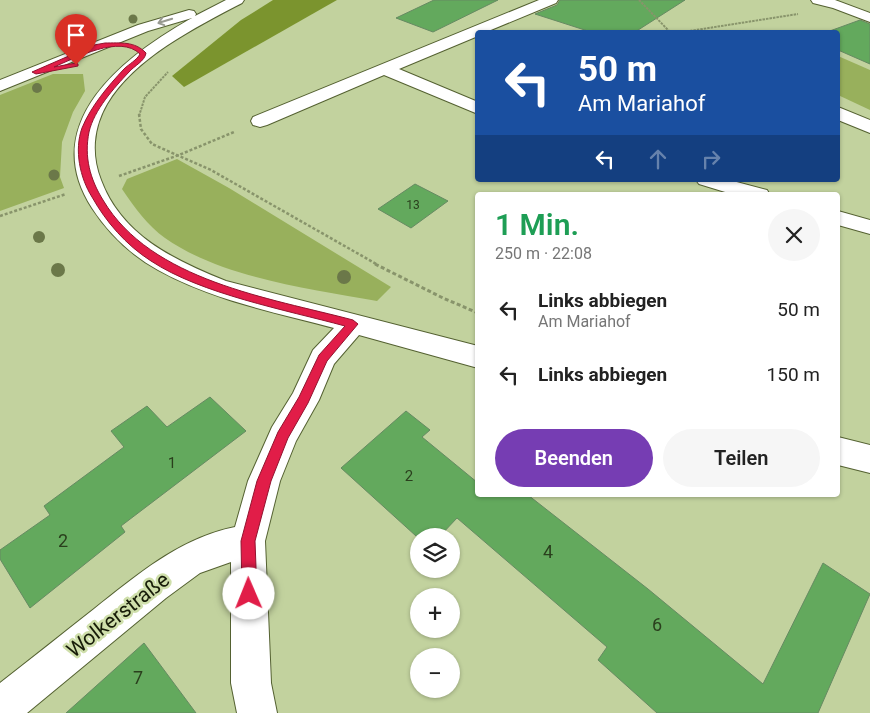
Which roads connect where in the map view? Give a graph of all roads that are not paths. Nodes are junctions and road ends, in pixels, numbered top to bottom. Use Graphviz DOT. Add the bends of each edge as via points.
graph roads {
  1 [pos="551,0"];
  2 [pos="818,0"];
  3 [pos="233,2"];
  4 [pos="870,18"];
  5 [pos="480,30"];
  6 [pos="475,32"];
  7 [pos="96,47"];
  8 [pos="143,56"];
  9 [pos="127,69"];
  10 [pos="386,70"];
  11 [pos="36,72"];
  12 [pos="0,86"];
  13 [pos="475,108"];
  14 [pos="840,114"];
  15 [pos="260,121"];
  16 [pos="870,127"];
  17 [pos="713,182"];
  18 [pos="748,192"];
  19 [pos="840,219"];
  20 [pos="870,227"];
  21 [pos="353,324"];
  22 [pos="475,356"];
  23 [pos="840,452"];
  24 [pos="870,459"];
  25 [pos="248,541"];
  26 [pos="0,709"];
  27 [pos="257,713"];
  1 -- 5 [label="street"];
  2 -- 4 [label="street"];
  3 -- 7 [label="street, one-way" via="143,28"];
  3 -- 8 [label="street" via="189,24"];
  6 -- 10 [label="street"];
  7 -- 8 [label="street" via="112,44 131,46 141,51"];
  7 -- 11 [label="street"];
  8 -- 9 [label="street"];
  9 -- 11 [label="street" via="63,66"];
  9 -- 21 [label="street" via="100,102 86,128 83,144 90,186 119,229 154,258 220,288"];
  10 -- 13 [label="street"];
  10 -- 15 [label="street"];
  11 -- 12 [label="street"];
  14 -- 16 [label="street"];
  17 -- 18 [label="street"];
  19 -- 20 [label="street"];
  21 -- 22 [label="street"];
  21 -- 25 [label="street" via="323,358 283,436 264,481"];
  23 -- 24 [label="street"];
  25 -- 26 [label="street, Wolkerstraße" via="219,547 188,561"];
  25 -- 27 [label="street" via="251,683"];
}
